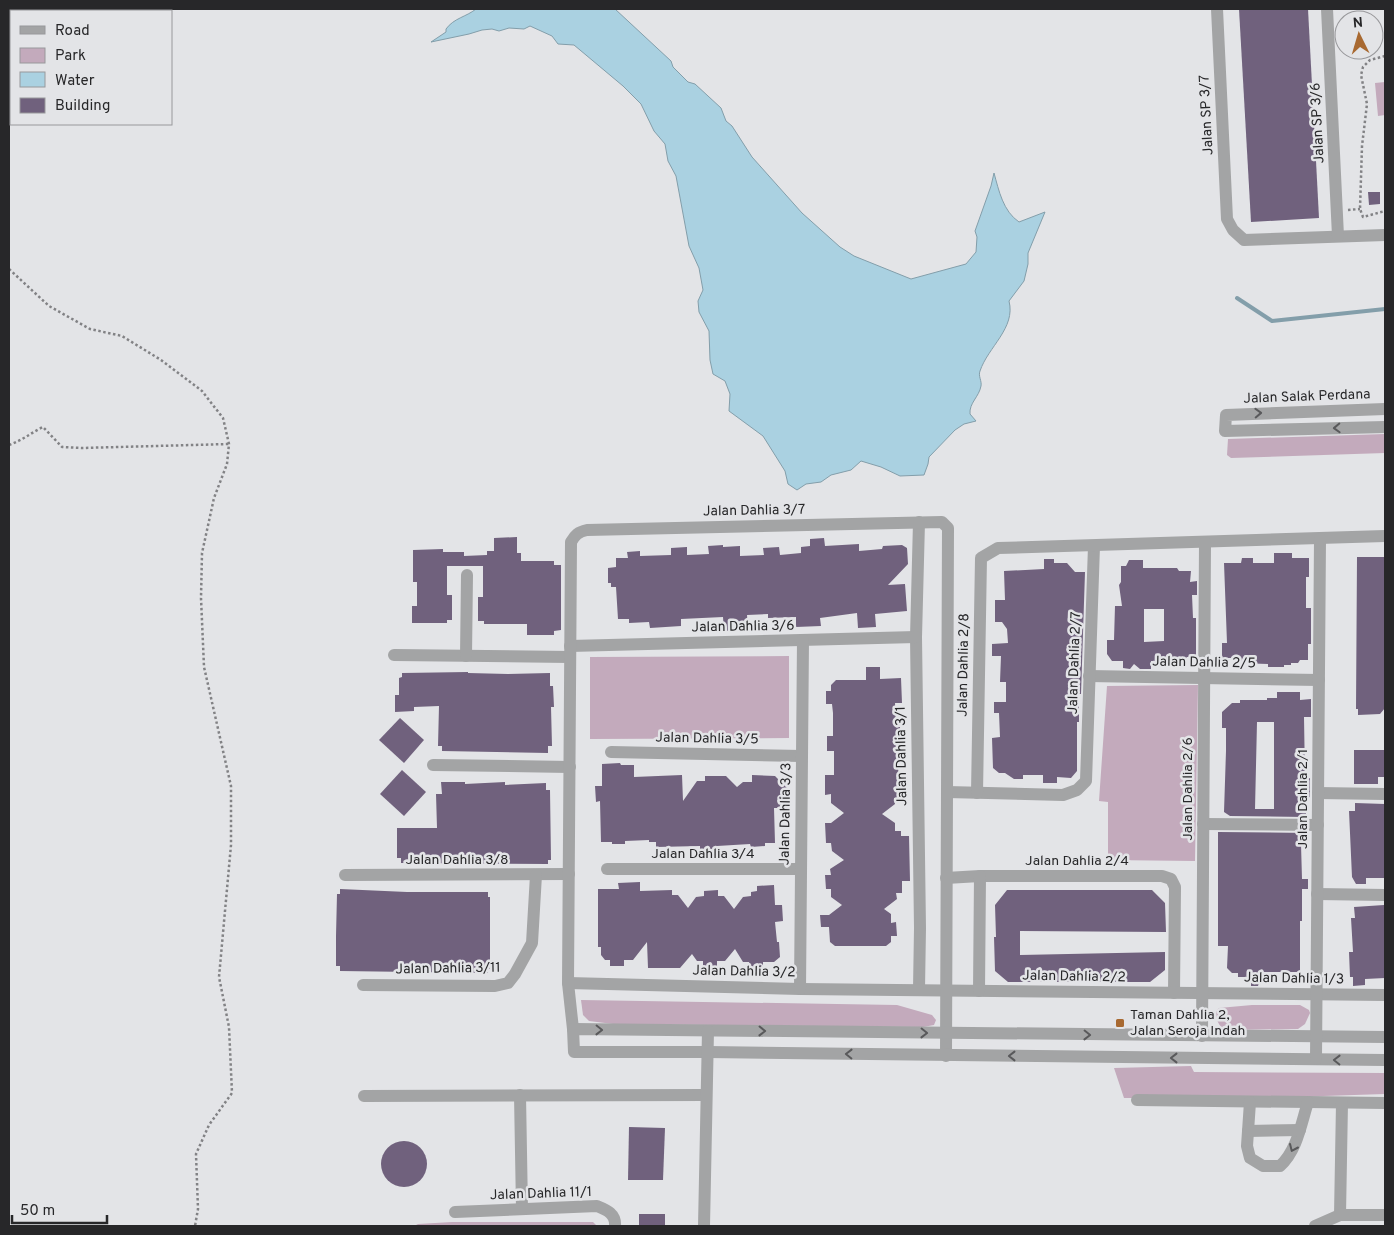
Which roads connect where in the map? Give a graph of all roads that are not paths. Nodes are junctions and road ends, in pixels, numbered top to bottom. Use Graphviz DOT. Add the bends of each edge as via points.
graph roads {
  1 [pos="1217,9"];
  2 [pos="1327,9"];
  3 [pos="1385,235"];
  4 [pos="1338,236"];
  5 [pos="1385,409"];
  6 [pos="1385,427"];
  7 [pos="919,522"];
  8 [pos="1385,536"];
  9 [pos="1320,539"];
  10 [pos="1205,543"];
  11 [pos="1094,546"];
  12 [pos="467,575"];
  13 [pos="916,637"];
  14 [pos="803,640"];
  15 [pos="570,651"];
  16 [pos="394,655"];
  17 [pos="466,656"];
  18 [pos="1090,676"];
  19 [pos="1204,677"];
  20 [pos="1318,680"];
  21 [pos="611,752"];
  22 [pos="802,756"];
  23 [pos="433,765"];
  24 [pos="570,767"];
  25 [pos="947,792"];
  26 [pos="977,793"];
  27 [pos="1318,793"];
  28 [pos="1385,794"];
  29 [pos="1203,824"];
  30 [pos="1318,825"];
  31 [pos="607,869"];
  32 [pos="800,869"];
  33 [pos="569,874"];
  34 [pos="345,875"];
  35 [pos="536,875"];
  36 [pos="986,876"];
  37 [pos="946,878"];
  38 [pos="1317,894"];
  39 [pos="1385,895"];
  40 [pos="568,983"];
  41 [pos="363,985"];
  42 [pos="800,989"];
  43 [pos="919,989"];
  44 [pos="946,990"];
  45 [pos="979,991"];
  46 [pos="1174,993"];
  47 [pos="1202,993"];
  48 [pos="1317,995"];
  49 [pos="1385,995"];
  50 [pos="573,1029"];
  51 [pos="708,1031"];
  52 [pos="945,1033"];
  53 [pos="1202,1036"];
  54 [pos="1316,1037"];
  55 [pos="1385,1038"];
  56 [pos="708,1052"];
  57 [pos="946,1056"];
  58 [pos="1316,1059"];
  59 [pos="1385,1060"];
  60 [pos="520,1095"];
  61 [pos="706,1095"];
  62 [pos="364,1096"];
  63 [pos="1137,1100"];
  64 [pos="1250,1102"];
  65 [pos="1308,1102"];
  66 [pos="1342,1103"];
  67 [pos="1385,1103"];
  68 [pos="1300,1130"];
  69 [pos="1248,1131"];
  70 [pos="522,1209"];
  71 [pos="455,1212"];
  72 [pos="1340,1215"];
  73 [pos="1385,1215"];
  74 [pos="615,1226"];
  75 [pos="704,1226"];
  76 [pos="1315,1226"];
  1 -- 4 [label="street, Jalan SP 3/7" via="1227,219 1244,240"];
  2 -- 4 [label="street, Jalan SP 3/6"];
  3 -- 4 [label="street"];
  6 -- 5 [label="street, Jalan Salak Perdana, one-way" via="1225,431 1226,415"];
  7 -- 13 [label="street, Jalan Dahlia 3/1"];
  7 -- 15 [label="street, Jalan Dahlia 3/7" via="580,531 571,542"];
  7 -- 25 [label="street, Jalan Dahlia 3/7" via="942,522 948,528"];
  8 -- 9 [label="street"];
  9 -- 10 [label="street"];
  9 -- 20 [label="street, Jalan Dahlia 2/1"];
  10 -- 11 [label="street"];
  10 -- 19 [label="street, Jalan Dahlia 2/6"];
  11 -- 18 [label="street, Jalan Dahlia 2/7"];
  11 -- 26 [label="street, Jalan Dahlia 2/8" via="998,548 981,558"];
  12 -- 17 [label="street"];
  13 -- 14 [label="street, Jalan Dahlia 3/6"];
  13 -- 43 [label="street, Jalan Dahlia 3/1"];
  14 -- 15 [label="street, Jalan Dahlia 3/6"];
  14 -- 22 [label="street, Jalan Dahlia 3/3"];
  15 -- 17 [label="street, Jalan Dahlia 3/6"];
  15 -- 24 [label="street"];
  16 -- 17 [label="street, Jalan Dahlia 3/6"];
  18 -- 19 [label="street, Jalan Dahlia 2/5"];
  18 -- 26 [label="street, Jalan Dahlia 2/7" via="1086,781 1077,790 1063,795"];
  19 -- 20 [label="street, Jalan Dahlia 2/5"];
  19 -- 29 [label="street, Jalan Dahlia 2/6"];
  20 -- 27 [label="street, Jalan Dahlia 2/1"];
  21 -- 22 [label="street, Jalan Dahlia 3/5"];
  22 -- 32 [label="street, Jalan Dahlia 3/3"];
  23 -- 24 [label="street"];
  24 -- 33 [label="street"];
  25 -- 26 [label="street"];
  25 -- 37 [label="street"];
  27 -- 28 [label="street"];
  27 -- 30 [label="street, Jalan Dahlia 2/1"];
  29 -- 30 [label="street"];
  29 -- 47 [label="street, Jalan Dahlia 2/6"];
  30 -- 38 [label="street, Jalan Dahlia 2/1"];
  31 -- 32 [label="street, Jalan Dahlia 3/4"];
  32 -- 42 [label="street, Jalan Dahlia 3/3"];
  33 -- 35 [label="street, Jalan Dahlia 3/8"];
  33 -- 40 [label="street"];
  34 -- 35 [label="street, Jalan Dahlia 3/8"];
  35 -- 41 [label="street, Jalan Dahlia 3/11" via="532,943 508,983 495,986"];
  36 -- 37 [label="street, Jalan Dahlia 2/4"];
  36 -- 45 [label="street"];
  36 -- 46 [label="street, Jalan Dahlia 2/4" via="1162,876 1170,879 1175,887"];
  37 -- 44 [label="street"];
  38 -- 39 [label="street"];
  38 -- 48 [label="street, Jalan Dahlia 2/1"];
  40 -- 42 [label="street, Jalan Dahlia 3/2"];
  40 -- 50 [label="street"];
  42 -- 43 [label="street, Jalan Dahlia 3/2"];
  43 -- 44 [label="street, Jalan Dahlia 3/2"];
  44 -- 45 [label="street, Jalan Dahlia 2/2"];
  44 -- 52 [label="street"];
  45 -- 46 [label="street, Jalan Dahlia 2/2"];
  46 -- 47 [label="street, Jalan Dahlia 2/2"];
  47 -- 48 [label="street, Jalan Dahlia 1/3"];
  47 -- 53 [label="street, Jalan Dahlia 2/6"];
  48 -- 49 [label="street, Jalan Dahlia 1/3"];
  48 -- 54 [label="street, Jalan Dahlia 2/1"];
  50 -- 51 [label="street, one-way"];
  50 -- 56 [label="street" via="574,1052"];
  51 -- 52 [label="street, one-way"];
  51 -- 56 [label="street"];
  52 -- 53 [label="street, one-way"];
  52 -- 57 [label="street"];
  53 -- 54 [label="street"];
  54 -- 55 [label="street"];
  54 -- 58 [label="street, Jalan Dahlia 2/1"];
  57 -- 56 [label="street, one-way"];
  56 -- 61 [label="street"];
  58 -- 57 [label="street, one-way"];
  59 -- 58 [label="street, one-way"];
  60 -- 61 [label="street"];
  60 -- 62 [label="street"];
  60 -- 70 [label="street"];
  61 -- 75 [label="street"];
  63 -- 64 [label="street"];
  64 -- 65 [label="street"];
  64 -- 69 [label="street"];
  65 -- 66 [label="street"];
  65 -- 68 [label="street"];
  66 -- 67 [label="street"];
  66 -- 72 [label="street"];
  68 -- 69 [label="street"];
  68 -- 69 [label="street, one-way" via="1288,1159 1280,1166 1263,1166 1250,1158"];
  70 -- 71 [label="street, Jalan Dahlia 11/1"];
  70 -- 74 [label="street, Jalan Dahlia 11/1" via="596,1206 608,1210 616,1220"];
  72 -- 73 [label="street"];
  72 -- 76 [label="street"];
}
